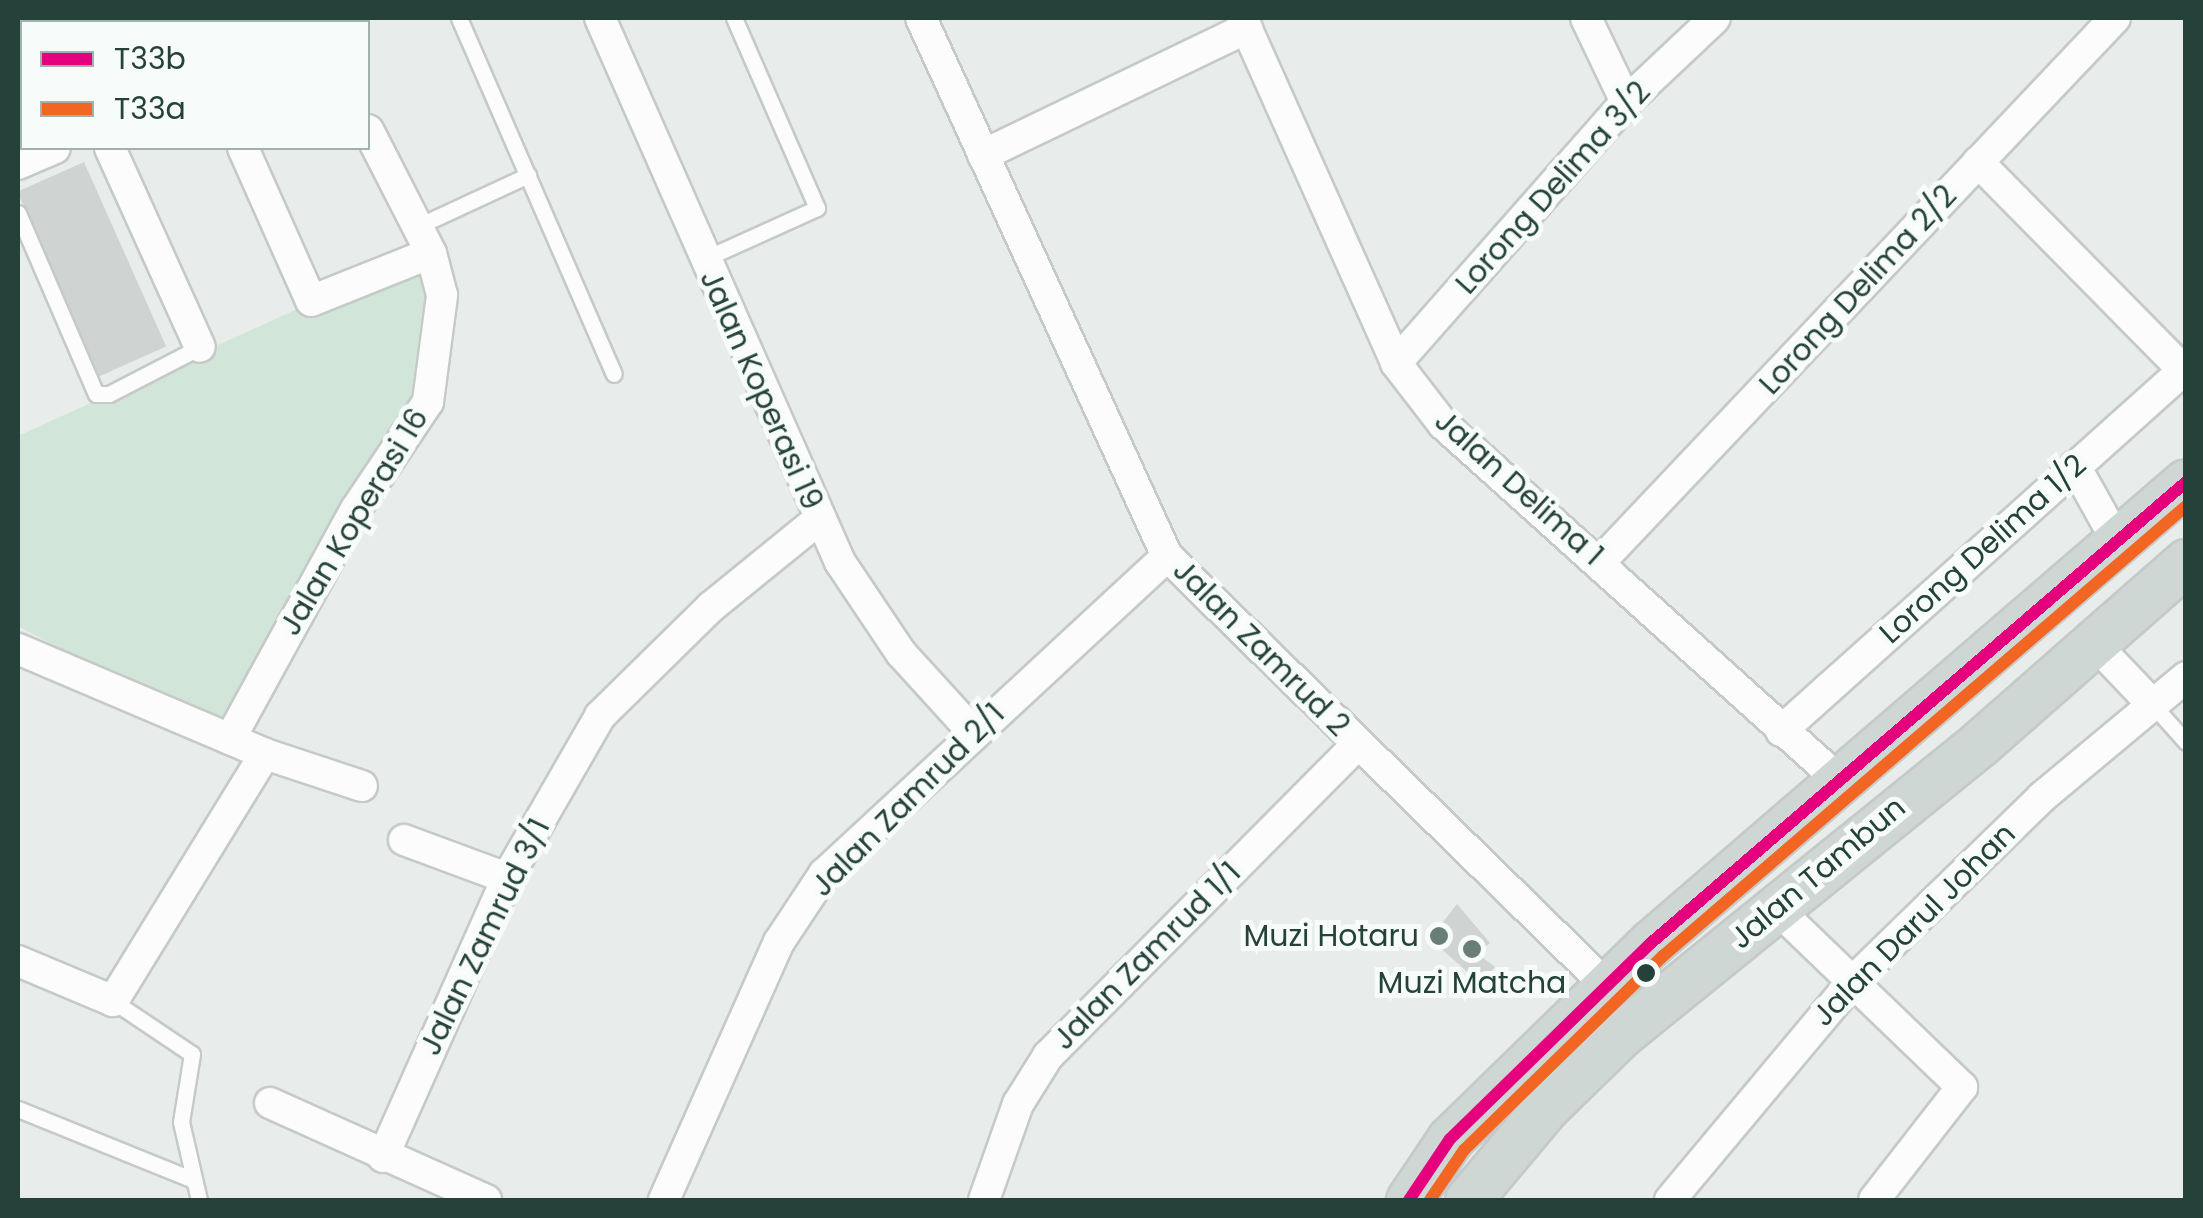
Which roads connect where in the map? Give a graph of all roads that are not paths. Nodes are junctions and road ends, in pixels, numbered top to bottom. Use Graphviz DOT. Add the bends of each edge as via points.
graph roads {
  1 [pos="459,18"];
  2 [pos="600,18"];
  3 [pos="734,18"];
  4 [pos="921,18"];
  5 [pos="1586,18"];
  6 [pos="1715,18"];
  7 [pos="2114,18"];
  8 [pos="1245,23"];
  9 [pos="1626,102"];
  10 [pos="370,134"];
  11 [pos="50,150"];
  12 [pos="111,150"];
  13 [pos="244,150"];
  14 [pos="983,155"];
  15 [pos="1978,162"];
  16 [pos="18,164"];
  17 [pos="528,175"];
  18 [pos="18,213"];
  19 [pos="422,240"];
  20 [pos="704,259"];
  21 [pos="200,347"];
  22 [pos="1396,363"];
  23 [pos="2184,369"];
  24 [pos="614,374"];
  25 [pos="2075,466"];
  26 [pos="2186,482"];
  27 [pos="818,520"];
  28 [pos="2117,541"];
  29 [pos="1167,556"];
  30 [pos="1600,562"];
  31 [pos="2186,562"];
  32 [pos="2093,642"];
  33 [pos="18,650"];
  34 [pos="2186,677"];
  35 [pos="2152,704"];
  36 [pos="1781,730"];
  37 [pos="973,732"];
  38 [pos="230,739"];
  39 [pos="2186,742"];
  40 [pos="1358,744"];
  41 [pos="265,754"];
  42 [pos="1839,780"];
  43 [pos="362,786"];
  44 [pos="404,840"];
  45 [pos="507,878"];
  46 [pos="1777,908"];
  47 [pos="18,962"];
  48 [pos="1853,982"];
  49 [pos="1606,985"];
  50 [pos="114,1001"];
  51 [pos="270,1103"];
  52 [pos="18,1109"];
  53 [pos="383,1157"];
  54 [pos="194,1180"];
  55 [pos="476,1199"];
  56 [pos="200,1200"];
  57 [pos="664,1200"];
  58 [pos="984,1200"];
  59 [pos="1409,1200"];
  60 [pos="1468,1200"];
  61 [pos="1670,1200"];
  62 [pos="1874,1200"];
  1 -- 17 [label="lane"];
  2 -- 20 [label="street, Jalan Koperasi 19"];
  3 -- 20 [label="lane" via="817,208"];
  4 -- 14 [label="street, Jalan Zamrud 2"];
  5 -- 9 [label="street"];
  6 -- 9 [label="street, Lorong Delima 3/2"];
  7 -- 15 [label="street, Lorong Delima 2/2"];
  8 -- 14 [label="street"];
  8 -- 22 [label="street, Jalan Delima 1"];
  9 -- 22 [label="street, Lorong Delima 3/2"];
  10 -- 19 [label="street, Jalan Koperasi 16"];
  11 -- 16 [label="street"];
  12 -- 21 [label="street"];
  13 -- 19 [label="street" via="310,301"];
  14 -- 29 [label="street, Jalan Zamrud 2"];
  15 -- 23 [label="street"];
  15 -- 30 [label="street, Lorong Delima 2/2"];
  17 -- 19 [label="lane"];
  17 -- 24 [label="lane"];
  18 -- 21 [label="lane" via="96,394 109,394"];
  19 -- 38 [label="street, Jalan Koperasi 16" via="442,294 428,402 356,509"];
  20 -- 27 [label="street, Jalan Koperasi 19"];
  22 -- 30 [label="street, Jalan Delima 1" via="1442,424"];
  23 -- 25 [label="street, Lorong Delima 1/2"];
  25 -- 28 [label="street"];
  25 -- 36 [label="street, Lorong Delima 1/2"];
  26 -- 28 [label="main road, Jalan Tambun"];
  27 -- 37 [label="street, Jalan Koperasi 19" via="901,653"];
  27 -- 45 [label="street, Jalan Zamrud 3/1" via="712,608 600,716"];
  28 -- 42 [label="main road, Jalan Tambun"];
  29 -- 37 [label="street, Jalan Zamrud 2/1"];
  29 -- 40 [label="street, Jalan Zamrud 2"];
  30 -- 36 [label="street, Jalan Delima 1"];
  31 -- 32 [label="main road, Jalan Tambun"];
  32 -- 35 [label="street"];
  32 -- 46 [label="main road, Jalan Tambun"];
  33 -- 38 [label="street"];
  34 -- 35 [label="street, Jalan Darul Johan"];
  35 -- 39 [label="lane"];
  35 -- 48 [label="street, Jalan Darul Johan" via="2042,797"];
  36 -- 42 [label="street, Jalan Delima 1"];
  37 -- 57 [label="street, Jalan Zamrud 2/1" via="824,874 788,928"];
  38 -- 41 [label="street"];
  40 -- 49 [label="street, Jalan Zamrud 2"];
  40 -- 58 [label="street, Jalan Zamrud 1/1" via="1048,1056 1018,1104"];
  41 -- 43 [label="street"];
  41 -- 50 [label="street"];
  42 -- 49 [label="main road, Jalan Tambun"];
  44 -- 45 [label="street"];
  45 -- 53 [label="street, Jalan Zamrud 3/1"];
  46 -- 48 [label="street"];
  46 -- 60 [label="main road, Jalan Tambun" via="1621,1034 1547,1106"];
  47 -- 50 [label="street"];
  48 -- 61 [label="street, Jalan Darul Johan"];
  48 -- 62 [label="street" via="1962,1086"];
  49 -- 59 [label="main road, Jalan Tambun" via="1450,1139"];
  50 -- 54 [label="lane" via="192,1054 181,1122"];
  51 -- 53 [label="street"];
  52 -- 54 [label="lane"];
  53 -- 55 [label="street"];
  54 -- 56 [label="lane"];
}
